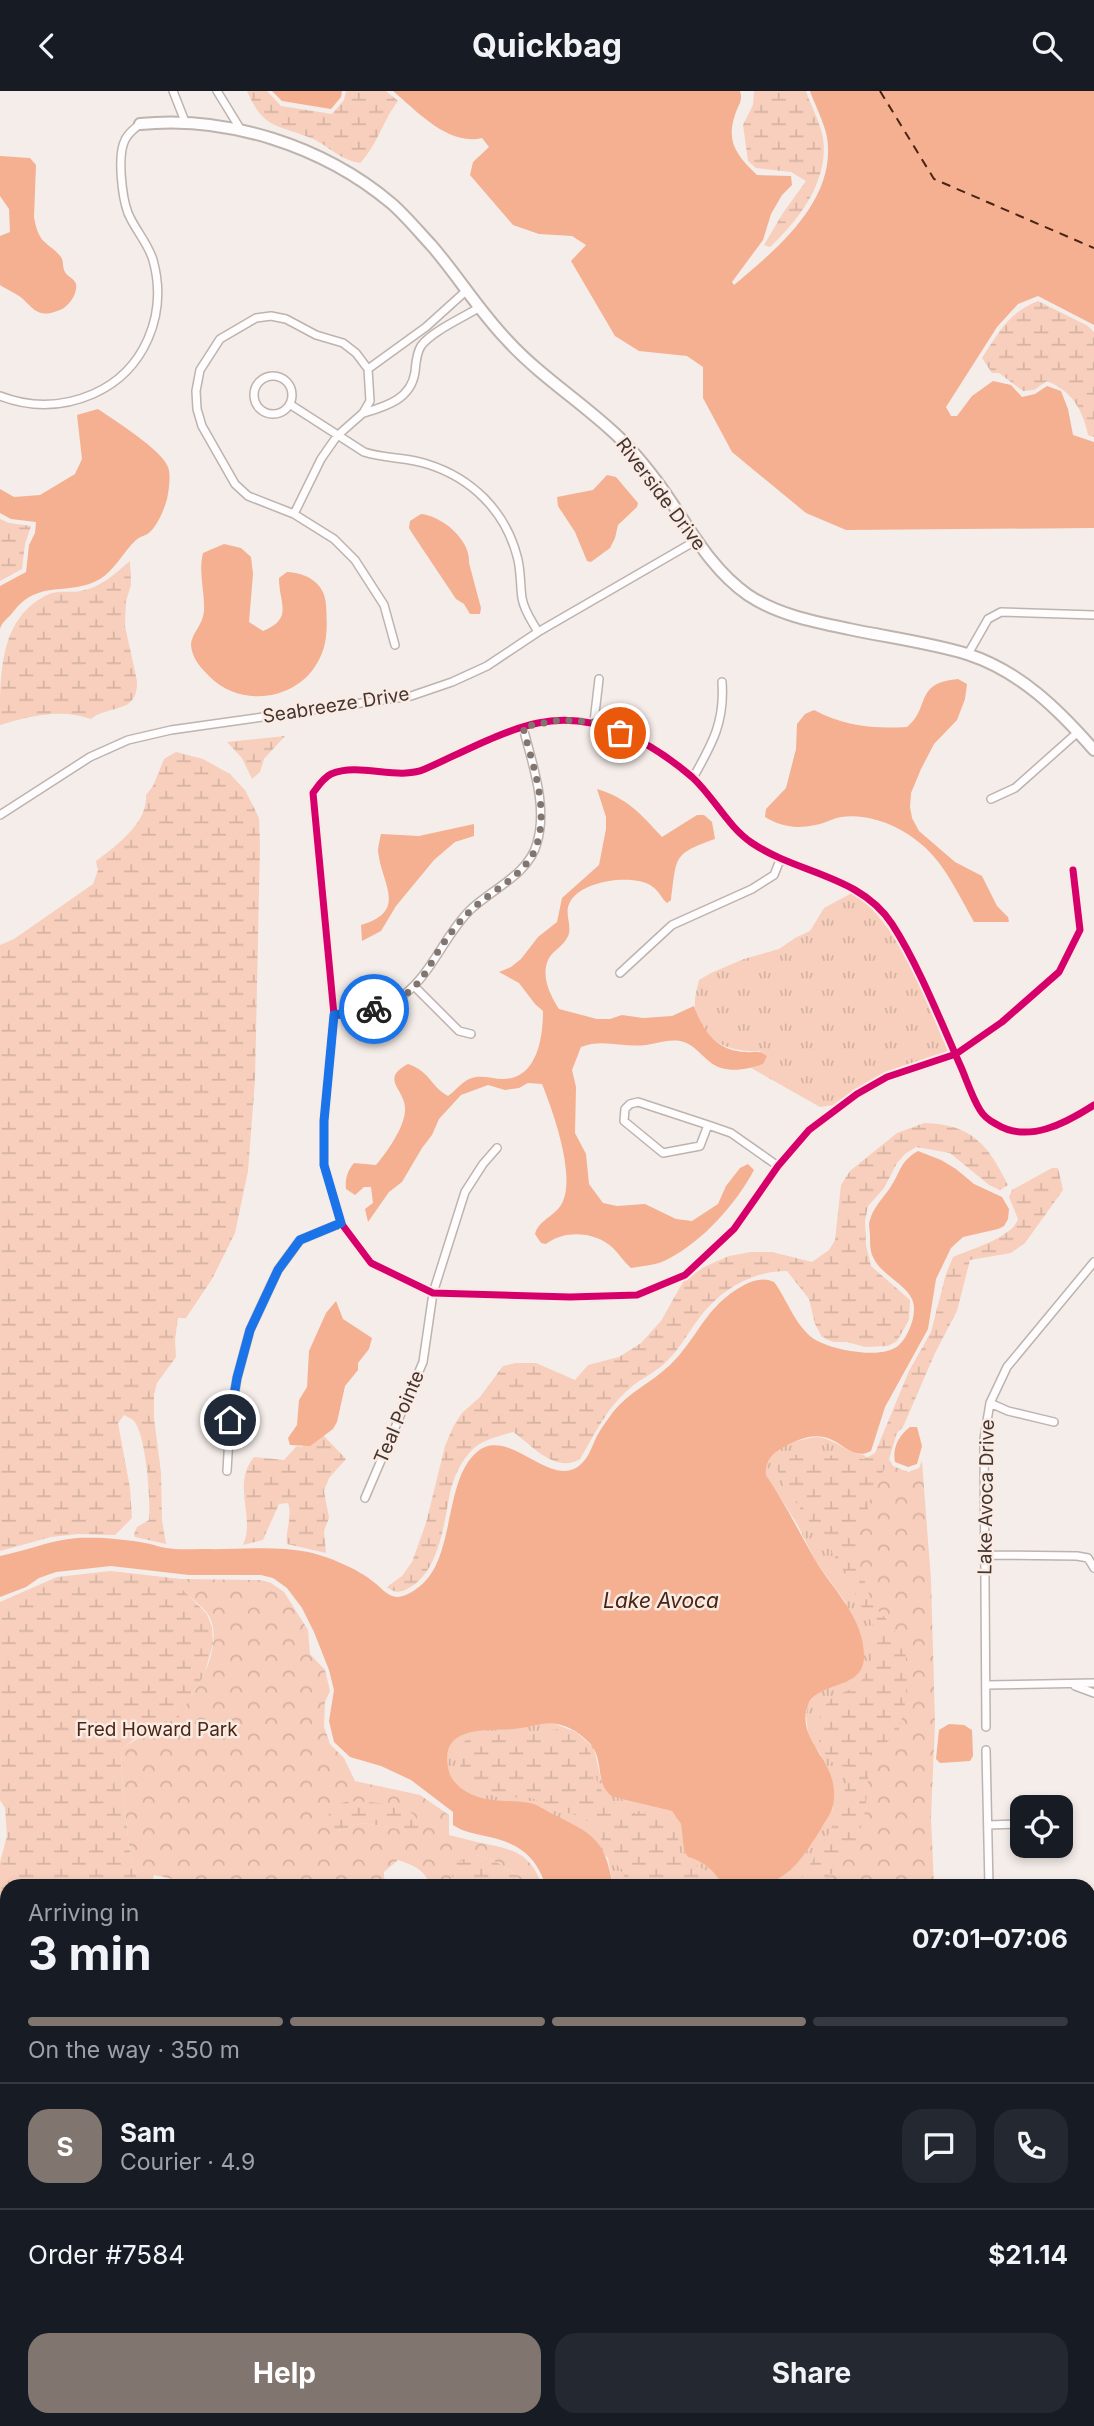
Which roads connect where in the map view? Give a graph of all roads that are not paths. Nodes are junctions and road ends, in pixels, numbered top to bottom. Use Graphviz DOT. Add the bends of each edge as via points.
graph roads {
  1 [pos="173,91"];
  2 [pos="217,91"];
  3 [pos="140,124"];
  4 [pos="186,124"];
  5 [pos="241,129"];
  6 [pos="467,290"];
  7 [pos="480,307"];
  8 [pos="368,369"];
  9 [pos="0,396"];
  10 [pos="291,405"];
  11 [pos="363,413"];
  12 [pos="337,436"];
  13 [pos="293,514"];
  14 [pos="697,540"];
  15 [pos="1094,615"];
  16 [pos="538,632"];
  17 [pos="395,645"];
  18 [pos="968,654"];
  19 [pos="599,679"];
  20 [pos="722,682"];
  21 [pos="594,722"];
  22 [pos="523,727"];
  23 [pos="1078,732"];
  24 [pos="1094,750"];
  25 [pos="693,778"];
  26 [pos="991,799"];
  27 [pos="0,815"];
  28 [pos="780,860"];
  29 [pos="1073,870"];
  30 [pos="620,973"];
  31 [pos="414,986"];
  32 [pos="334,1015"];
  33 [pos="471,1034"];
  34 [pos="956,1055"];
  35 [pos="1094,1105"];
  36 [pos="708,1125"];
  37 [pos="497,1148"];
  38 [pos="778,1166"];
  39 [pos="341,1223"];
  40 [pos="1094,1262"];
  41 [pos="433,1293"];
  42 [pos="990,1403"];
  43 [pos="1055,1422"];
  44 [pos="227,1471"];
  45 [pos="365,1498"];
  46 [pos="984,1555"];
  47 [pos="1094,1568"];
  48 [pos="1094,1683"];
  49 [pos="1063,1684"];
  50 [pos="986,1685"];
  51 [pos="1094,1693"];
  52 [pos="986,1727"];
  53 [pos="986,1750"];
  54 [pos="1010,1824"];
  55 [pos="988,1825"];
  56 [pos="989,1879"];
  1 -- 4 [label="street"];
  2 -- 5 [label="street"];
  3 -- 4 [label="street, Riverside Drive"];
  3 -- 9 [label="street" via="121,151 123,195 153,258 159,287 148,342 132,368 104,389 72,403 37,405"];
  4 -- 5 [label="street, Riverside Drive"];
  5 -- 6 [label="street, Riverside Drive" via="322,159 364,183 433,247"];
  6 -- 7 [label="street, Riverside Drive"];
  6 -- 8 [label="street"];
  7 -- 11 [label="street" via="422,345 411,388 404,395"];
  7 -- 14 [label="street, Riverside Drive" via="535,368 614,432"];
  8 -- 11 [label="street" via="370,401"];
  8 -- 13 [label="street" via="343,343 271,316 256,318 220,339 200,370 196,391 202,426 235,484 248,496"];
  10 -- 10 [label="street" via="292,388 286,380 270,376 255,388 254,397 264,412 274,415"];
  10 -- 12 [label="street"];
  11 -- 12 [label="street"];
  12 -- 13 [label="street"];
  12 -- 16 [label="street" via="364,452 426,463 454,475 494,508 509,529 519,559 522,600"];
  13 -- 17 [label="street" via="334,539 355,560 384,605"];
  14 -- 16 [label="street, Seabreeze Drive"];
  14 -- 18 [label="street, Riverside Drive" via="730,580 773,609"];
  15 -- 18 [label="street" via="1001,612 988,619"];
  16 -- 27 [label="street, Seabreeze Drive" via="487,666 411,696 128,740 90,757"];
  18 -- 23 [label="street, Riverside Drive" via="1032,688"];
  19 -- 21 [label="street"];
  20 -- 25 [label="street" via="716,736"];
  21 -- 22 [label="street" via="560,720"];
  21 -- 25 [label="street" via="646,743"];
  22 -- 31 [label="street" via="539,791 537,845 521,868 453,929"];
  22 -- 32 [label="street" via="418,772 331,774 313,793"];
  23 -- 24 [label="street, Riverside Drive"];
  23 -- 26 [label="street" via="1015,788"];
  25 -- 28 [label="street" via="750,842"];
  28 -- 30 [label="street" via="774,875 752,889 672,925"];
  28 -- 34 [label="street" via="847,884 876,904 892,923"];
  29 -- 34 [label="street" via="1080,930 1059,972"];
  31 -- 32 [label="street" via="380,1008"];
  31 -- 33 [label="street" via="458,1031"];
  32 -- 39 [label="street" via="324,1165"];
  34 -- 35 [label="street" via="981,1113 1012,1131 1047,1130"];
  34 -- 38 [label="street" via="887,1077 857,1094 810,1130"];
  36 -- 36 [label="street" via="638,1102 630,1104 623,1115 663,1153 701,1146"];
  36 -- 38 [label="street" via="731,1133"];
  37 -- 41 [label="street, Teal Pointe" via="464,1192"];
  38 -- 41 [label="street" via="734,1229 685,1275 637,1295"];
  39 -- 41 [label="street" via="371,1263"];
  39 -- 44 [label="street" via="300,1240 278,1270 250,1330 230,1420"];
  40 -- 42 [label="street, Lake Avoca Drive" via="1007,1367"];
  41 -- 45 [label="street, Teal Pointe" via="423,1362"];
  42 -- 43 [label="street"];
  42 -- 46 [label="street, Lake Avoca Drive" via="984,1439"];
  46 -- 47 [label="street" via="1077,1556 1088,1558"];
  46 -- 50 [label="street, Lake Avoca Drive"];
  48 -- 49 [label="street"];
  49 -- 50 [label="street"];
  49 -- 51 [label="street"];
  50 -- 52 [label="street, Lake Avoca Drive"];
  53 -- 55 [label="street"];
  54 -- 55 [label="street"];
  55 -- 56 [label="street"];
}
